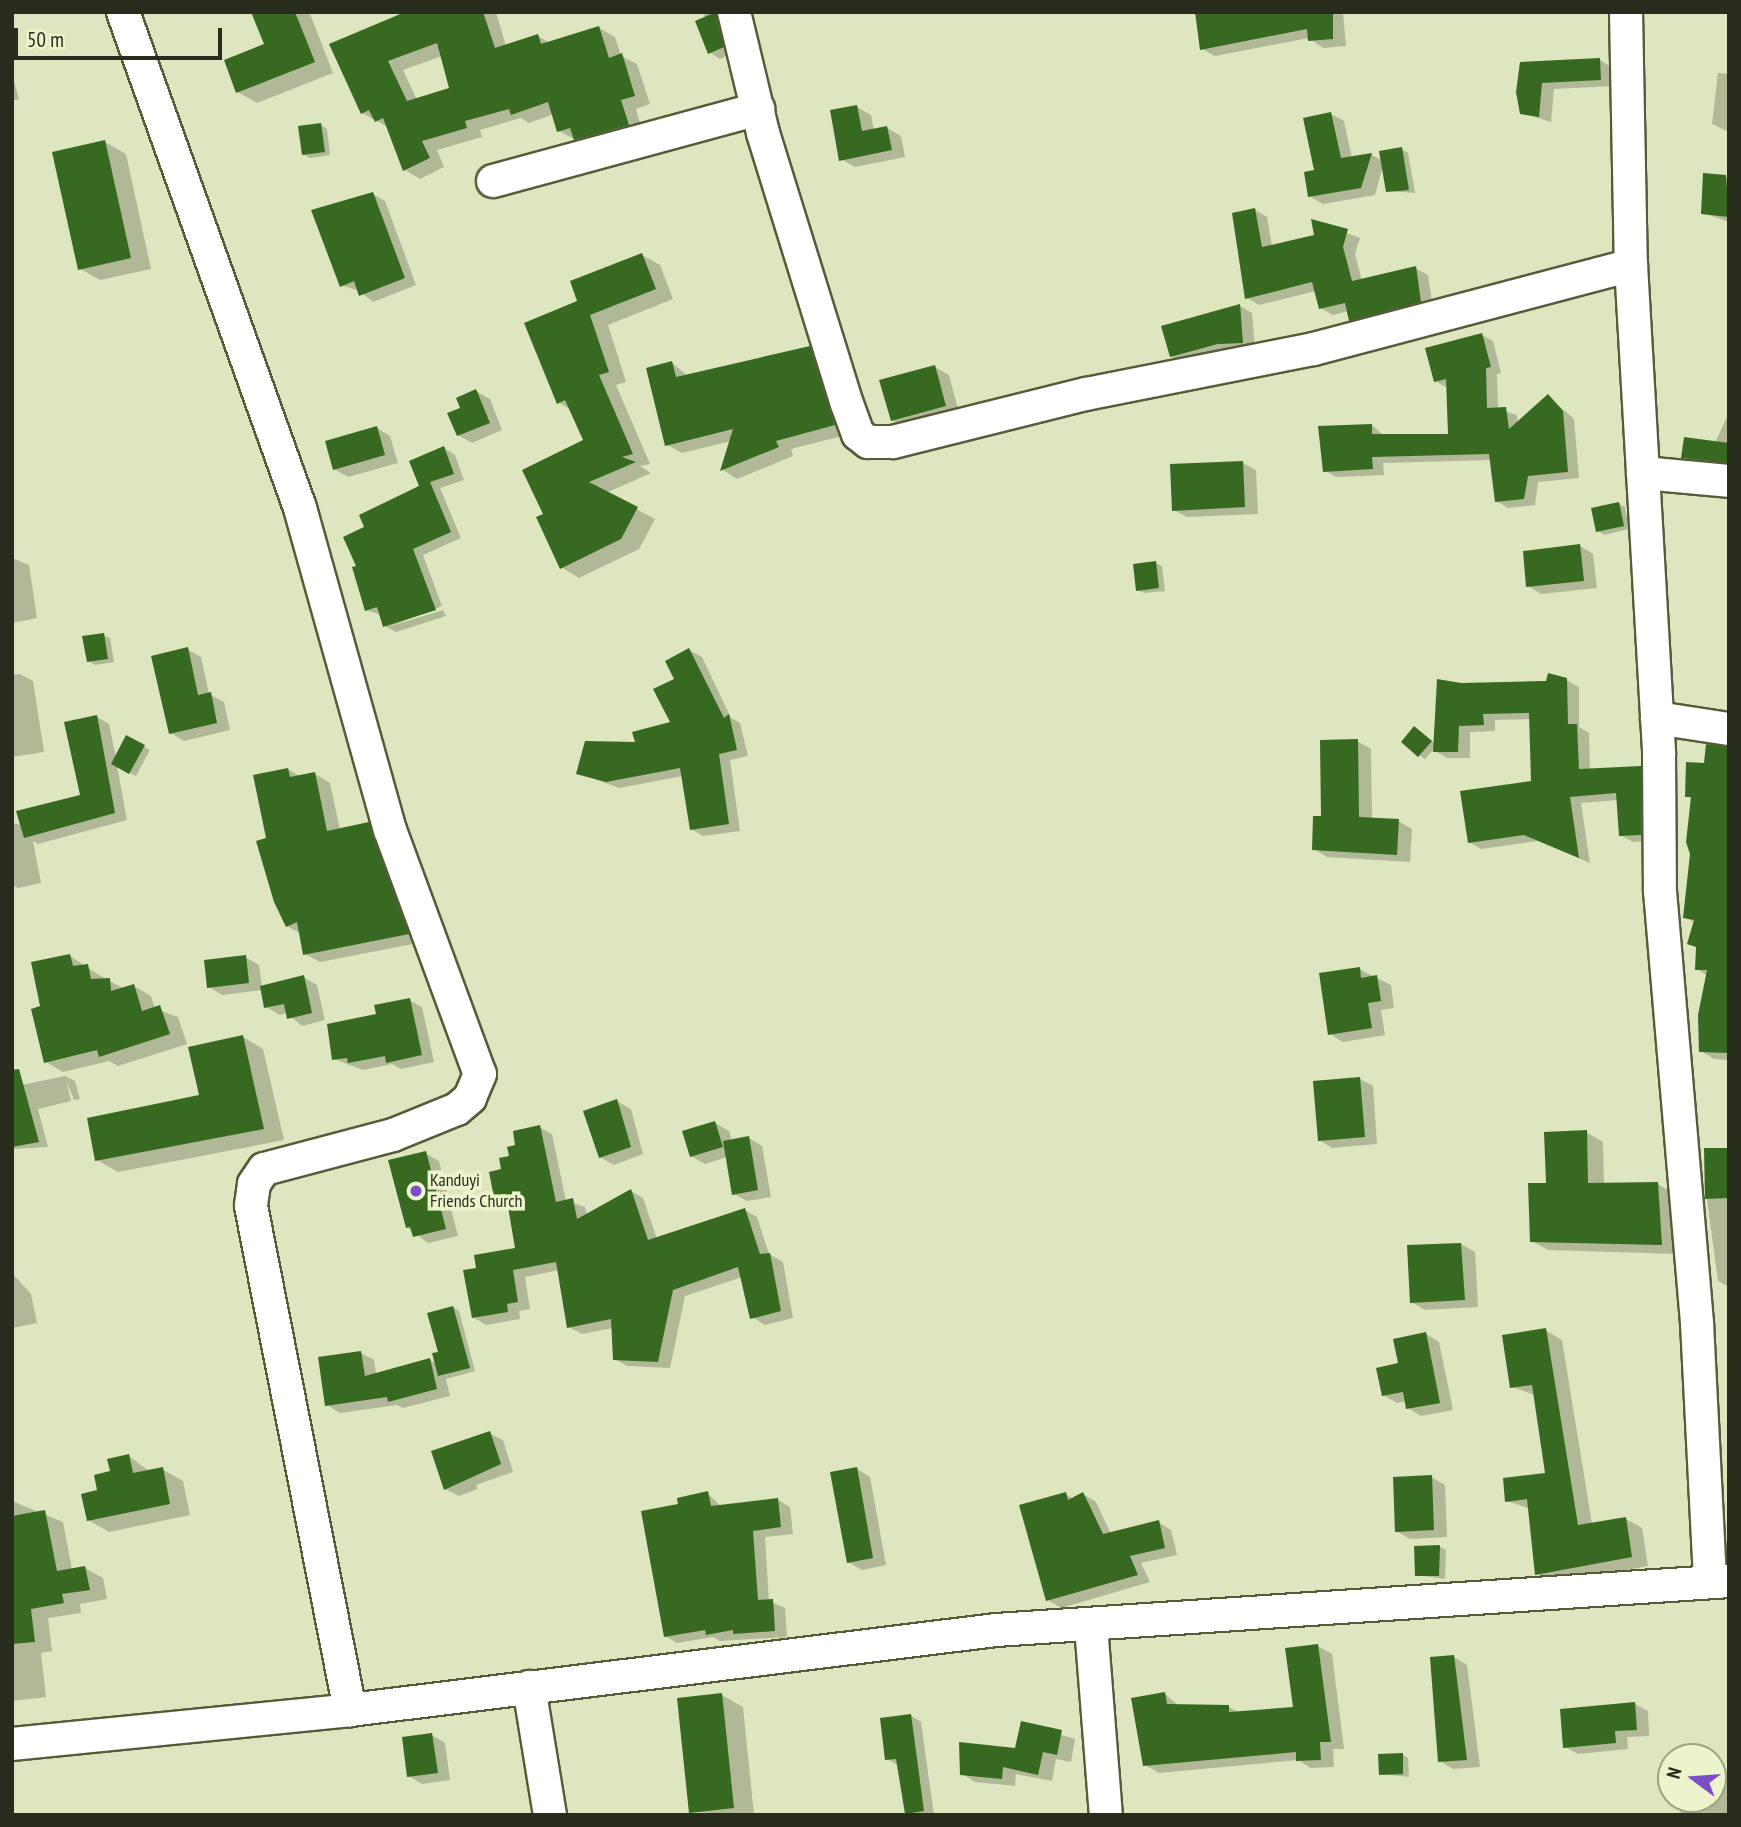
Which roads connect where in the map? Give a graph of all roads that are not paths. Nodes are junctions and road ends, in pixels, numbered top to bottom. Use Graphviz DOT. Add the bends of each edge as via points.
graph roads {
  1 [pos="123,12"];
  2 [pos="734,12"];
  3 [pos="1626,12"];
  4 [pos="758,109"];
  5 [pos="493,181"];
  6 [pos="1632,265"];
  7 [pos="1643,473"];
  8 [pos="1729,481"];
  9 [pos="1657,718"];
  10 [pos="1729,729"];
  11 [pos="1720,1581"];
  12 [pos="1091,1626"];
  13 [pos="529,1687"];
  14 [pos="350,1710"];
  15 [pos="12,1744"];
  16 [pos="550,1815"];
  17 [pos="1106,1815"];
  1 -- 14 [label="street" via="300,508 390,830 480,1074 474,1092 457,1109 393,1135 264,1170 254,1184 251,1206"];
  2 -- 4 [label="street"];
  3 -- 6 [label="street"];
  4 -- 5 [label="street"];
  4 -- 6 [label="street" via="847,404 858,434 868,442 893,442 1086,394 1314,349"];
  6 -- 7 [label="street"];
  7 -- 8 [label="street"];
  7 -- 9 [label="street"];
  9 -- 10 [label="street"];
  9 -- 11 [label="street" via="1660,891"];
  11 -- 12 [label="street"];
  12 -- 13 [label="street" via="996,1630"];
  12 -- 17 [label="street"];
  13 -- 14 [label="street"];
  13 -- 16 [label="street"];
  14 -- 15 [label="street"];
}
